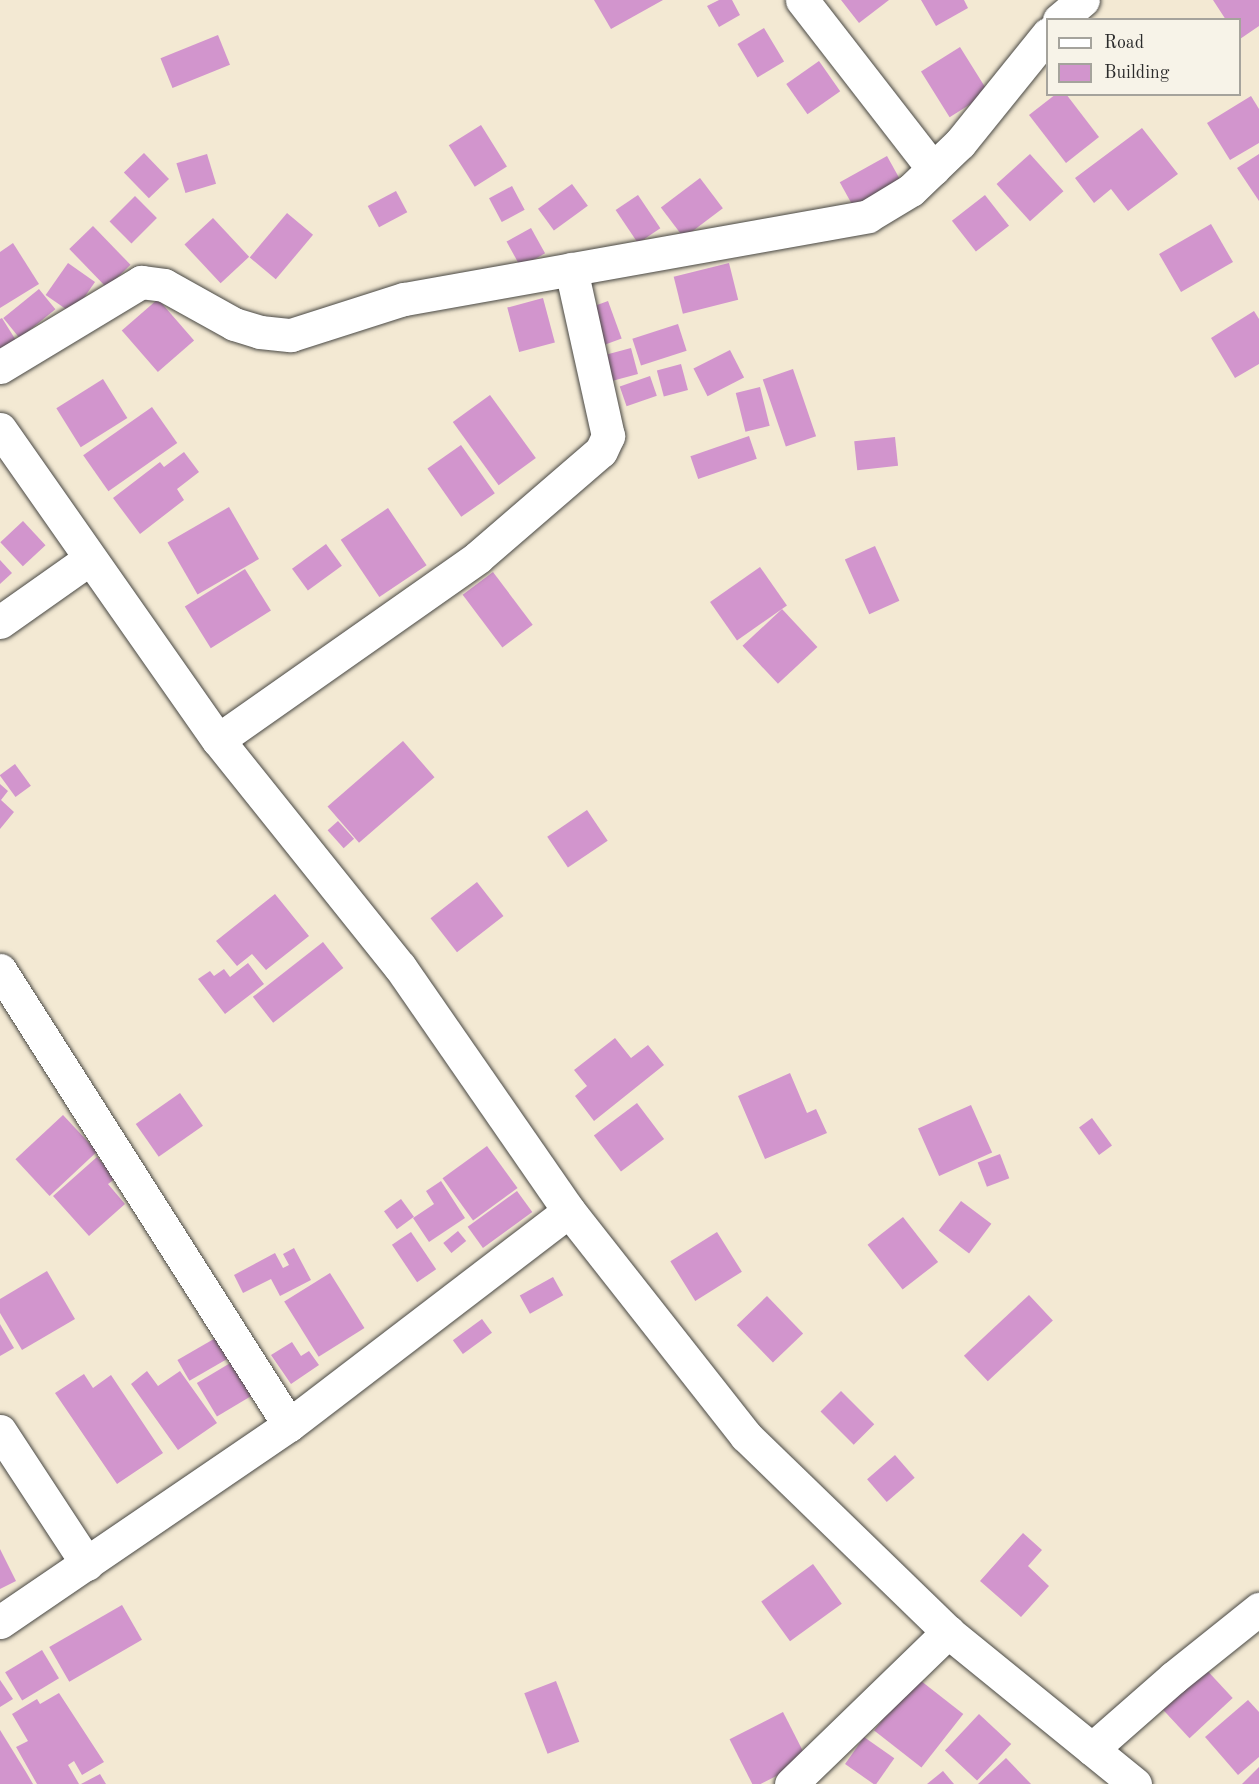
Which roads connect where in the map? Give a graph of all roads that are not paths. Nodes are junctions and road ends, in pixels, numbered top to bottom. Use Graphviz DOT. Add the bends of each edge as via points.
graph roads {
  1 [pos="801,0"];
  2 [pos="1083,0"];
  3 [pos="1061,18"];
  4 [pos="1046,35"];
  5 [pos="933,169"];
  6 [pos="571,269"];
  7 [pos="0,367"];
  8 [pos="0,429"];
  9 [pos="88,560"];
  10 [pos="0,622"];
  11 [pos="218,740"];
  12 [pos="0,970"];
  13 [pos="569,1211"];
  14 [pos="289,1425"];
  15 [pos="0,1431"];
  16 [pos="87,1564"];
  17 [pos="1259,1609"];
  18 [pos="0,1622"];
  19 [pos="948,1632"];
  20 [pos="1092,1749"];
  21 [pos="790,1784"];
  22 [pos="1135,1784"];
  1 -- 5 [label="street"];
  2 -- 3 [label="street"];
  4 -- 5 [label="street" via="960,143"];
  5 -- 6 [label="street" via="911,190 868,216"];
  6 -- 7 [label="street" via="405,299 291,335 234,324 164,285 141,282"];
  6 -- 11 [label="street" via="608,436 601,451 478,557"];
  8 -- 9 [label="street"];
  9 -- 10 [label="street"];
  9 -- 11 [label="street"];
  11 -- 13 [label="street" via="400,967"];
  12 -- 14 [label="street"];
  13 -- 14 [label="street"];
  13 -- 19 [label="street" via="746,1436"];
  14 -- 16 [label="street"];
  15 -- 16 [label="street"];
  16 -- 18 [label="street"];
  17 -- 20 [label="street"];
  19 -- 20 [label="street"];
  19 -- 21 [label="street"];
  20 -- 22 [label="street"];
}
